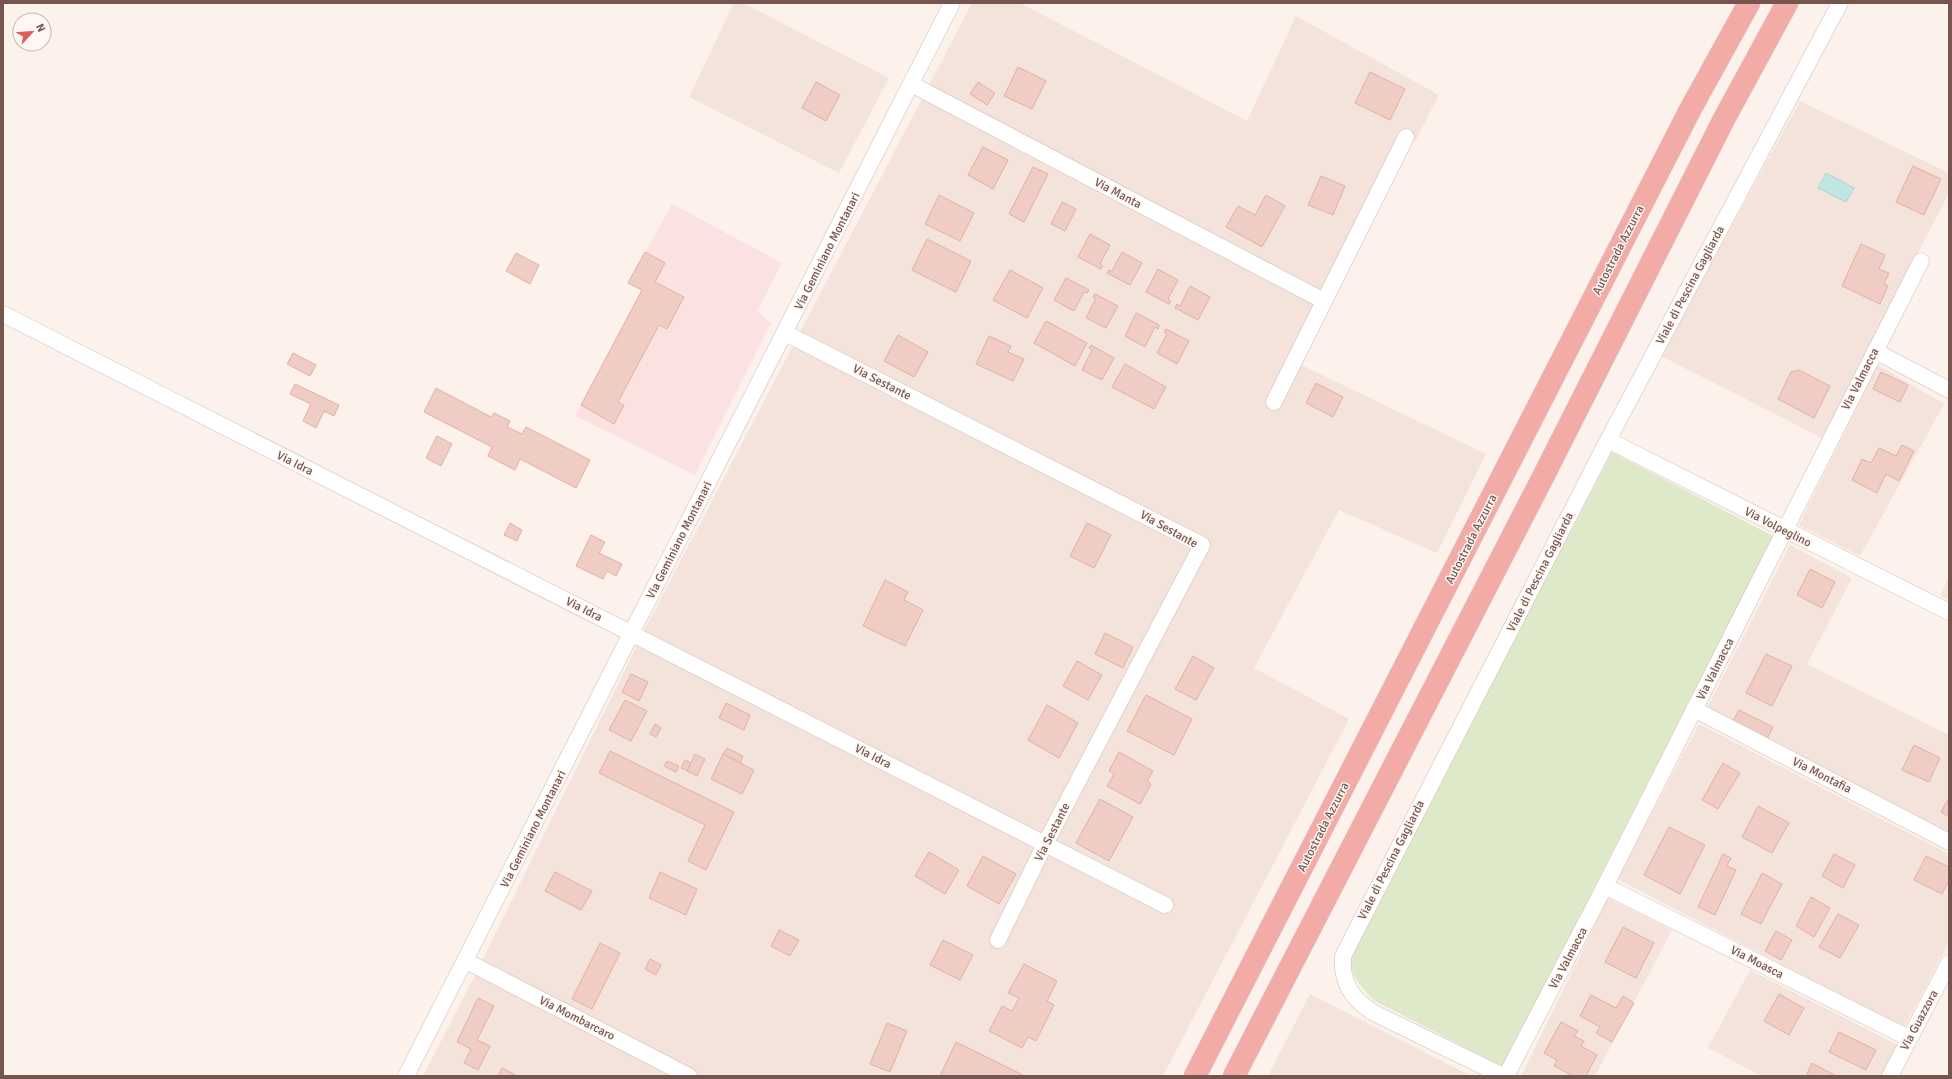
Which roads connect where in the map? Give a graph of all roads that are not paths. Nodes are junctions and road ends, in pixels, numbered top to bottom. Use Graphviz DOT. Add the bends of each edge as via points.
graph roads {
  1 [pos="952,3"];
  2 [pos="1749,3"];
  3 [pos="1787,3"];
  4 [pos="1840,3"];
  5 [pos="911,84"];
  6 [pos="1406,137"];
  7 [pos="1921,260"];
  8 [pos="1324,301"];
  9 [pos="3,314"];
  10 [pos="785,333"];
  11 [pos="1875,351"];
  12 [pos="1949,390"];
  13 [pos="1274,402"];
  14 [pos="1608,440"];
  15 [pos="1784,530"];
  16 [pos="1949,612"];
  17 [pos="632,634"];
  18 [pos="1694,709"];
  19 [pos="1949,842"];
  20 [pos="1045,844"];
  21 [pos="1605,886"];
  22 [pos="1165,905"];
  23 [pos="998,940"];
  24 [pos="466,960"];
  25 [pos="1949,963"];
  26 [pos="1909,1038"];
  27 [pos="406,1076"];
  28 [pos="690,1076"];
  29 [pos="1196,1076"];
  30 [pos="1234,1076"];
  31 [pos="1503,1076"];
  32 [pos="1506,1076"];
  33 [pos="1890,1076"];
  1 -- 5 [label="street, Via Geminiano Montanari"];
  2 -- 29 [label="highway, Autostrada Azzurra" via="1690,110"];
  3 -- 30 [label="highway" via="1724,119 1543,477"];
  4 -- 14 [label="street, Viale di Pescina Gagliarda"];
  5 -- 8 [label="street, Via Manta"];
  5 -- 10 [label="street, Via Geminiano Montanari"];
  6 -- 8 [label="street"];
  7 -- 11 [label="street, Via Valmacca"];
  8 -- 13 [label="street"];
  9 -- 17 [label="street, Via Idra"];
  10 -- 17 [label="street, Via Geminiano Montanari"];
  10 -- 20 [label="street, Via Sestante" via="1202,545"];
  11 -- 12 [label="street"];
  11 -- 15 [label="street, Via Valmacca"];
  14 -- 15 [label="street, Via Volpeglino"];
  14 -- 31 [label="street, Viale di Pescina Gagliarda" via="1343,956 1346,984 1363,1006"];
  15 -- 16 [label="street, Via Volpeglino"];
  15 -- 18 [label="street, Via Valmacca"];
  17 -- 20 [label="street, Via Idra"];
  17 -- 24 [label="street, Via Geminiano Montanari"];
  18 -- 19 [label="street, Via Montafia"];
  18 -- 21 [label="street, Via Valmacca"];
  20 -- 22 [label="street, Via Idra"];
  20 -- 23 [label="street, Via Sestante"];
  21 -- 26 [label="street, Via Moasca"];
  21 -- 32 [label="street, Via Valmacca"];
  24 -- 27 [label="street, Via Geminiano Montanari"];
  24 -- 28 [label="street, Via Mombarcaro"];
  25 -- 26 [label="street, Via Guazzora"];
  26 -- 33 [label="street, Via Guazzora"];
}
